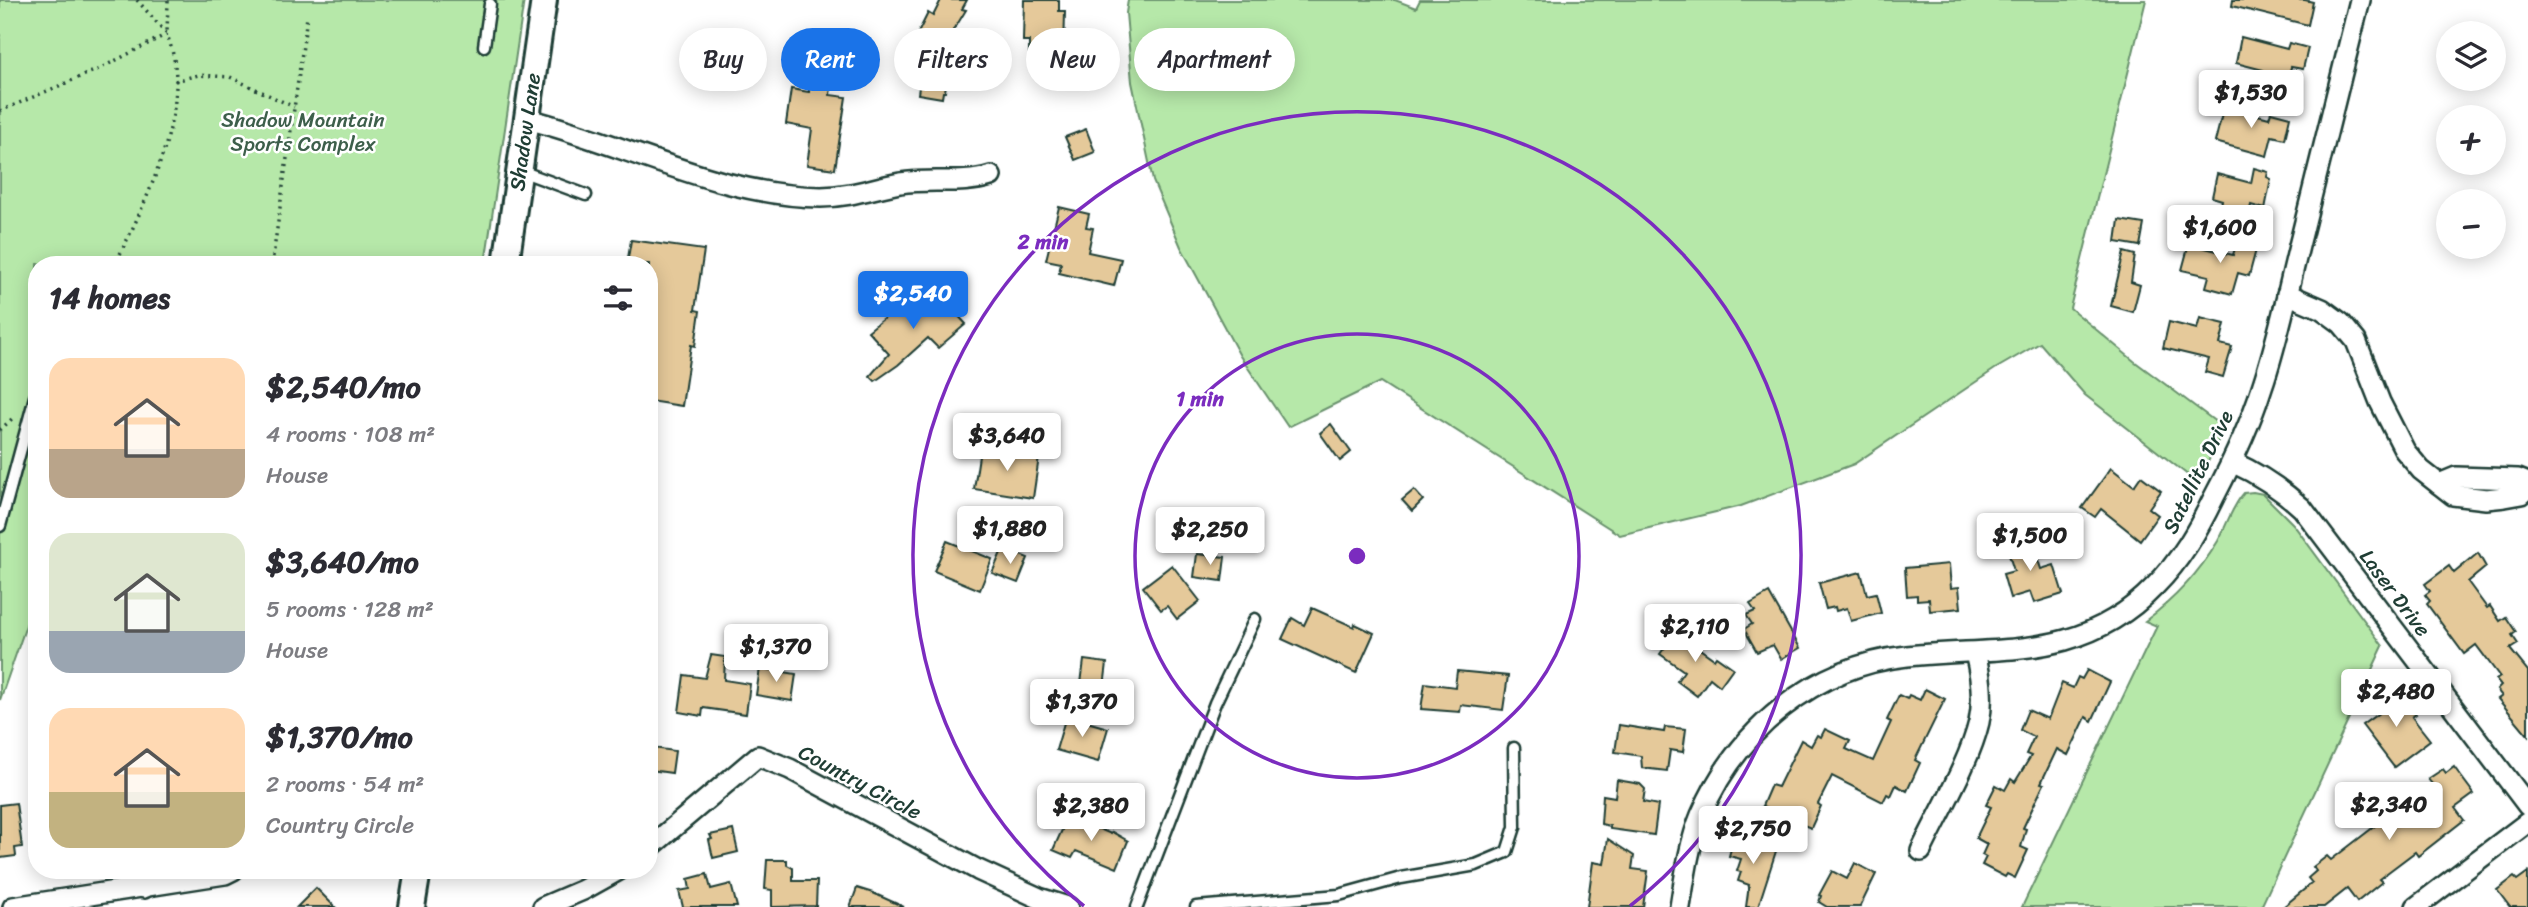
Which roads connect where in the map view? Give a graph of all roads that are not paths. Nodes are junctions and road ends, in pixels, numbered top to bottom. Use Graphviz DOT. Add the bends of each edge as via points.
graph roads {
  1 [pos="544,0"];
  2 [pos="2360,0"];
  3 [pos="491,4"];
  4 [pos="484,46"];
  5 [pos="527,118"];
  6 [pos="519,171"];
  7 [pos="990,176"];
  8 [pos="586,195"];
  9 [pos="507,256"];
  10 [pos="2287,294"];
  11 [pos="28,420"];
  12 [pos="2232,462"];
  13 [pos="2528,486"];
  14 [pos="0,526"];
  15 [pos="1255,619"];
  16 [pos="1975,653"];
  17 [pos="1514,748"];
  18 [pos="2528,806"];
  19 [pos="2528,822"];
  20 [pos="658,840"];
  21 [pos="1921,851"];
  22 [pos="143,879"];
  23 [pos="417,879"];
  24 [pos="603,879"];
  25 [pos="13,907"];
  26 [pos="412,907"];
  27 [pos="543,907"];
  28 [pos="1068,907"];
  29 [pos="1137,907"];
  30 [pos="1196,907"];
  31 [pos="1680,907"];
  32 [pos="2416,907"];
  1 -- 5 [label="street, Shadow Lane"];
  2 -- 10 [label="street, Satellite Drive"];
  3 -- 4 [label="lane"];
  5 -- 6 [label="street, Shadow Lane"];
  5 -- 7 [label="street" via="699,174 782,194 856,195 901,183 971,182"];
  6 -- 8 [label="lane"];
  6 -- 9 [label="street, Shadow Lane"];
  10 -- 12 [label="street, Satellite Drive" via="2263,385"];
  10 -- 13 [label="street" via="2322,309 2356,341 2405,451 2438,484 2453,495 2486,489 2522,494"];
  11 -- 14 [label="lane"];
  12 -- 16 [label="street, Satellite Drive" via="2194,538 2153,589 2127,610 2070,639 2038,648"];
  12 -- 18 [label="street, Laser Drive" via="2269,481 2302,508"];
  15 -- 29 [label="lane" via="1215,703"];
  16 -- 21 [label="street" via="1982,699 1979,722"];
  16 -- 31 [label="street, Satellite Drive" via="1906,657 1840,674 1810,688 1753,732 1715,785 1700,817"];
  17 -- 30 [label="lane" via="1514,827 1507,852 1476,865 1339,895"];
  19 -- 32 [label="street"];
  20 -- 28 [label="street, Country Circle" via="758,756 978,870"];
  22 -- 25 [label="street"];
  23 -- 26 [label="street"];
  24 -- 27 [label="street"];
}
